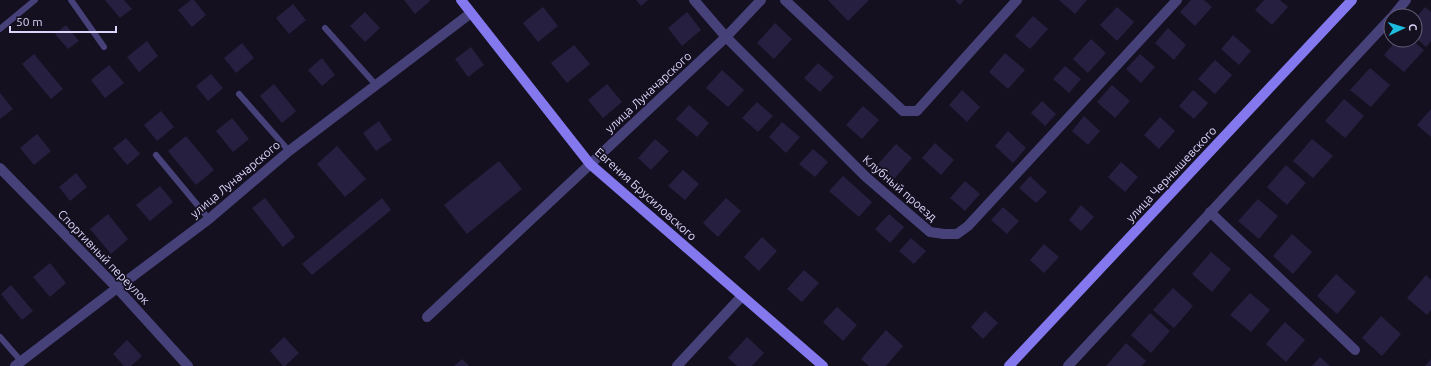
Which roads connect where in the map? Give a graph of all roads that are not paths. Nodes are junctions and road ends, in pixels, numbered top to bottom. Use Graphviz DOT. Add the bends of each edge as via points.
graph roads {
  1 [pos="35,0"];
  2 [pos="72,0"];
  3 [pos="461,0"];
  4 [pos="694,0"];
  5 [pos="761,0"];
  6 [pos="785,0"];
  7 [pos="1017,0"];
  8 [pos="1177,0"];
  9 [pos="1352,0"];
  10 [pos="1406,0"];
  11 [pos="1399,8"];
  12 [pos="471,13"];
  13 [pos="1383,27"];
  14 [pos="0,28"];
  15 [pos="325,28"];
  16 [pos="726,37"];
  17 [pos="104,47"];
  18 [pos="376,85"];
  19 [pos="238,94"];
  20 [pos="289,151"];
  21 [pos="156,154"];
  22 [pos="590,164"];
  23 [pos="0,168"];
  24 [pos="1210,212"];
  25 [pos="209,219"];
  26 [pos="117,288"];
  27 [pos="742,296"];
  28 [pos="427,317"];
  29 [pos="0,337"];
  30 [pos="1355,350"];
  31 [pos="18,363"];
  32 [pos="188,366"];
  33 [pos="678,366"];
  34 [pos="823,366"];
  35 [pos="1009,366"];
  36 [pos="1068,366"];
  1 -- 14 [label="lane"];
  2 -- 17 [label="lane"];
  3 -- 12 [label="street, Евгения Брусиловского"];
  4 -- 16 [label="street, Клубный проезд"];
  5 -- 16 [label="street, улица Луначарского"];
  6 -- 7 [label="street" via="903,111 917,111"];
  8 -- 16 [label="street, Клубный проезд" via="968,226 957,234 930,232 866,177"];
  9 -- 35 [label="street, улица Чернышевского"];
  10 -- 11 [label="street"];
  12 -- 18 [label="street, улица Луначарского"];
  12 -- 22 [label="street, Евгения Брусиловского"];
  13 -- 24 [label="street"];
  15 -- 18 [label="lane"];
  16 -- 22 [label="street, улица Луначарского"];
  18 -- 20 [label="street, улица Луначарского"];
  19 -- 20 [label="lane"];
  20 -- 25 [label="street, улица Луначарского"];
  21 -- 25 [label="lane"];
  22 -- 27 [label="street, Евгения Брусиловского"];
  22 -- 28 [label="street, улица Луначарского"];
  23 -- 26 [label="street, Спортивный переулок"];
  24 -- 30 [label="street"];
  24 -- 36 [label="street"];
  25 -- 26 [label="street, улица Луначарского"];
  26 -- 31 [label="street, улица Луначарского"];
  26 -- 32 [label="street, Спортивный переулок"];
  27 -- 33 [label="street"];
  27 -- 34 [label="street, Евгения Брусиловского"];
  29 -- 31 [label="lane"];
}
